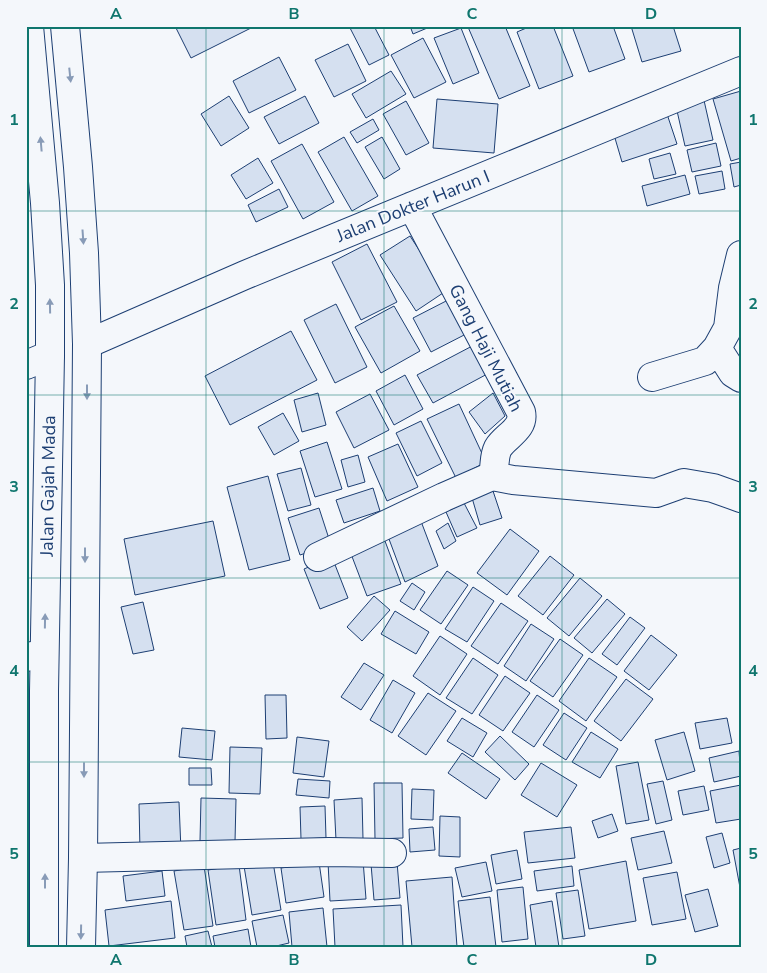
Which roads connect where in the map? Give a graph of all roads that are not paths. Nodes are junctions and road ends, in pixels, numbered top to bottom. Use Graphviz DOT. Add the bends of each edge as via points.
graph roads {
  1 [pos="29,26"];
  2 [pos="65,26"];
  3 [pos="741,71"];
  4 [pos="412,206"];
  5 [pos="741,256"];
  6 [pos="87,344"];
  7 [pos="717,348"];
  8 [pos="38,360"];
  9 [pos="652,377"];
  10 [pos="741,378"];
  11 [pos="492,476"];
  12 [pos="741,498"];
  13 [pos="318,557"];
  14 [pos="35,655"];
  15 [pos="35,693"];
  16 [pos="84,721"];
  17 [pos="44,722"];
  18 [pos="392,853"];
  19 [pos="84,858"];
  20 [pos="44,947"];
  21 [pos="81,947"];
  8 -- 1 [label="street, Jalan Gajah Mada, one-way" via="50,285"];
  2 -- 6 [label="street, one-way" via="79,176"];
  3 -- 4 [label="street, Jalan Dokter Harun I"];
  4 -- 6 [label="street, Jalan Dokter Harun I"];
  4 -- 11 [label="street, Gang Haji Mutiah" via="521,412 520,426 498,447"];
  5 -- 7 [label="street" via="728,328"];
  6 -- 16 [label="street, one-way"];
  7 -- 9 [label="street" via="705,361"];
  7 -- 10 [label="street"];
  14 -- 8 [label="street, Jalan Gajah Mada, one-way"];
  11 -- 12 [label="street" via="656,493 684,483 713,488"];
  11 -- 13 [label="street"];
  14 -- 15 [label="street, Jalan Gajah Mada"];
  15 -- 17 [label="street, Jalan Gajah Mada"];
  16 -- 17 [label="street"];
  16 -- 19 [label="street, one-way"];
  20 -- 17 [label="street, Jalan Gajah Mada, one-way"];
  18 -- 19 [label="street"];
  19 -- 21 [label="street, one-way"];
}
